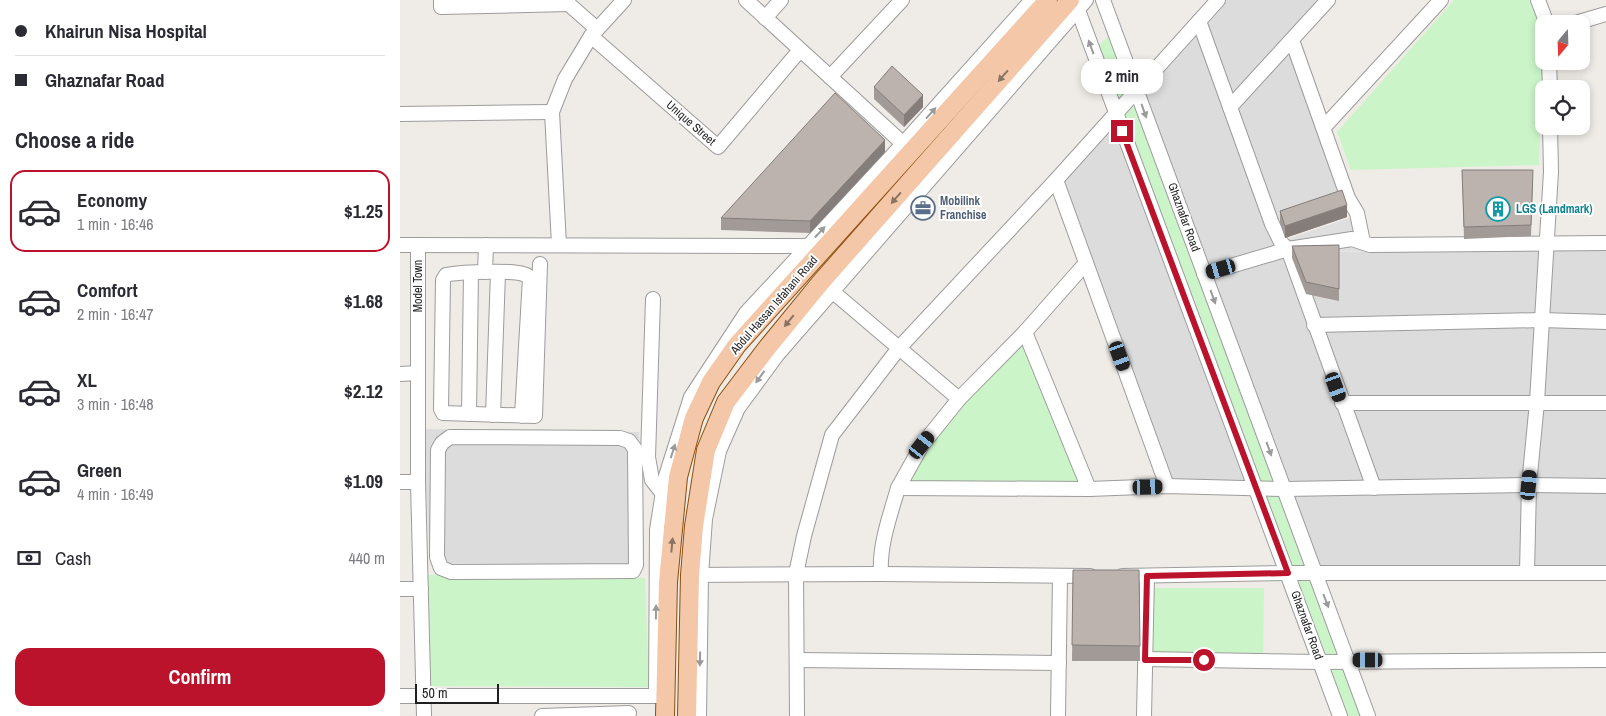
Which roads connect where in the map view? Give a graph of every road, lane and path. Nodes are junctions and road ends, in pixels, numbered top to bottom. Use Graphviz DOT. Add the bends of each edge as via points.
graph roads {
  1 [pos="441,0"];
  2 [pos="624,0"];
  3 [pos="746,0"];
  4 [pos="781,0"];
  5 [pos="902,0"];
  6 [pos="1032,0"];
  7 [pos="1048,0"];
  8 [pos="1103,0"];
  9 [pos="1218,0"];
  10 [pos="1328,0"];
  11 [pos="1441,0"];
  12 [pos="1538,0"];
  13 [pos="567,2"];
  14 [pos="1077,2"];
  15 [pos="1606,14"];
  16 [pos="1544,15"];
  17 [pos="765,18"];
  18 [pos="1590,19"];
  19 [pos="1199,21"];
  20 [pos="594,32"];
  21 [pos="1292,40"];
  22 [pos="800,50"];
  23 [pos="830,77"];
  24 [pos="1137,90"];
  25 [pos="1230,107"];
  26 [pos="552,112"];
  27 [pos="1115,113"];
  28 [pos="400,114"];
  29 [pos="1324,127"];
  30 [pos="1550,135"];
  31 [pos="907,148"];
  32 [pos="1056,180"];
  33 [pos="1363,242"];
  34 [pos="1606,243"];
  35 [pos="1547,244"];
  36 [pos="400,245"];
  37 [pos="418,245"];
  38 [pos="486,245"];
  39 [pos="559,245"];
  40 [pos="806,246"];
  41 [pos="1288,249"];
  42 [pos="1086,263"];
  43 [pos="540,264"];
  44 [pos="471,273"];
  45 [pos="492,273"];
  46 [pos="1204,274"];
  47 [pos="827,287"];
  48 [pos="653,298"];
  49 [pos="1542,320"];
  50 [pos="1606,322"];
  51 [pos="1314,325"];
  52 [pos="1025,332"];
  53 [pos="899,348"];
  54 [pos="417,373"];
  55 [pos="400,374"];
  56 [pos="959,399"];
  57 [pos="1537,402"];
  58 [pos="1342,403"];
  59 [pos="1606,403"];
  60 [pos="469,414"];
  61 [pos="493,415"];
  62 [pos="522,416"];
  63 [pos="652,480"];
  64 [pos="400,482"];
  65 [pos="418,482"];
  66 [pos="635,484"];
  67 [pos="1529,485"];
  68 [pos="1167,486"];
  69 [pos="1606,486"];
  70 [pos="898,488"];
  71 [pos="1256,488"];
  72 [pos="1374,488"];
  73 [pos="1089,489"];
  74 [pos="1284,489"];
  75 [pos="662,494"];
  76 [pos="1288,573"];
  77 [pos="1315,573"];
  78 [pos="1527,573"];
  79 [pos="1606,573"];
  80 [pos="796,574"];
  81 [pos="881,574"];
  82 [pos="696,575"];
  83 [pos="1060,576"];
  84 [pos="1147,576"];
  85 [pos="400,589"];
  86 [pos="421,589"];
  87 [pos="797,660"];
  88 [pos="1145,660"];
  89 [pos="1348,660"];
  90 [pos="1606,660"];
  91 [pos="1059,662"];
  92 [pos="1320,662"];
  93 [pos="400,696"];
  94 [pos="423,696"];
  95 [pos="660,696"];
  96 [pos="628,697"];
  97 [pos="629,715"];
  98 [pos="424,716"];
  99 [pos="542,716"];
  100 [pos="665,716"];
  101 [pos="687,716"];
  102 [pos="699,716"];
  103 [pos="797,716"];
  104 [pos="1058,716"];
  105 [pos="1144,716"];
  106 [pos="1340,716"];
  107 [pos="1368,716"];
  1 -- 13 [label="street" via="441,6"];
  2 -- 20 [label="street"];
  3 -- 17 [label="street"];
  4 -- 17 [label="street"];
  5 -- 23 [label="street"];
  31 -- 6 [label="street, one-way"];
  7 -- 31 [label="main road, Abdul Hassan Isfahani Road"];
  8 -- 24 [label="street, Ghaznafar Road"];
  9 -- 19 [label="street"];
  10 -- 21 [label="street"];
  11 -- 29 [label="street"];
  12 -- 16 [label="street"];
  13 -- 20 [label="street"];
  27 -- 14 [label="street, Ghaznafar Road, one-way"];
  14 -- 47 [label="main road, Abdul Hassan Isfahani Road, one-way"];
  15 -- 18 [label="street"];
  17 -- 22 [label="street"];
  19 -- 24 [label="street"];
  19 -- 25 [label="street"];
  20 -- 22 [label="street, Unique Street" via="718,146"];
  20 -- 26 [label="street" via="565,79"];
  21 -- 25 [label="street"];
  21 -- 29 [label="street"];
  22 -- 23 [label="street"];
  23 -- 31 [label="street"];
  24 -- 27 [label="street"];
  24 -- 46 [label="street, Ghaznafar Road, one-way"];
  25 -- 41 [label="street" via="1272,224"];
  26 -- 28 [label="street"];
  26 -- 39 [label="street"];
  27 -- 32 [label="street"];
  27 -- 71 [label="street, Ghaznafar Road"];
  29 -- 33 [label="street" via="1348,198 1357,213"];
  30 -- 35 [label="street"];
  40 -- 31 [label="street, one-way"];
  95 -- 31 [label="main road, Abdul Hassan Isfahani Road, one-way" via="678,477 694,418 711,382 737,345"];
  32 -- 42 [label="street"];
  32 -- 53 [label="street"];
  33 -- 35 [label="street" via="1370,245"];
  33 -- 41 [label="street" via="1352,239"];
  34 -- 35 [label="street"];
  35 -- 49 [label="street"];
  36 -- 37 [label="street"];
  37 -- 38 [label="street, Model Town"];
  37 -- 54 [label="street, Model Town"];
  38 -- 39 [label="street, Model Town"];
  38 -- 45 [label="street"];
  39 -- 40 [label="street, Model Town"];
  75 -- 40 [label="street, one-way" via="691,397 746,313"];
  41 -- 46 [label="street"];
  41 -- 51 [label="street"];
  42 -- 52 [label="street"];
  42 -- 68 [label="street"];
  43 -- 62 [label="street" via="535,416"];
  44 -- 45 [label="street"];
  44 -- 60 [label="street"];
  44 -- 60 [label="street" via="446,275 443,280 441,399 443,413"];
  45 -- 61 [label="street"];
  45 -- 62 [label="street" via="522,273 530,278"];
  46 -- 74 [label="street, Ghaznafar Road, one-way"];
  47 -- 53 [label="street"];
  47 -- 82 [label="main road, Abdul Hassan Isfahani Road, one-way" via="767,348 726,402 706,450 694,526"];
  48 -- 63 [label="street" via="648,457"];
  49 -- 50 [label="street"];
  49 -- 51 [label="street"];
  49 -- 57 [label="street"];
  51 -- 58 [label="street"];
  52 -- 56 [label="street"];
  52 -- 73 [label="street"];
  53 -- 56 [label="street"];
  53 -- 80 [label="street" via="832,434"];
  54 -- 55 [label="street"];
  54 -- 65 [label="street, Model Town"];
  56 -- 70 [label="street" via="922,445"];
  57 -- 58 [label="street"];
  57 -- 59 [label="street"];
  57 -- 67 [label="street"];
  58 -- 72 [label="street"];
  60 -- 61 [label="street"];
  61 -- 62 [label="street"];
  63 -- 66 [label="street"];
  63 -- 75 [label="street"];
  64 -- 65 [label="street"];
  65 -- 86 [label="street, Model Town"];
  66 -- 66 [label="street" via="635,449 630,441 620,438 450,437 438,450 437,557 441,568 451,572 632,571 636,565"];
  67 -- 69 [label="street"];
  67 -- 72 [label="street"];
  67 -- 78 [label="street"];
  68 -- 71 [label="street"];
  68 -- 73 [label="street"];
  70 -- 73 [label="street"];
  70 -- 81 [label="street" via="885,532"];
  71 -- 74 [label="street"];
  71 -- 76 [label="street, Ghaznafar Road"];
  72 -- 74 [label="street"];
  74 -- 77 [label="street, Ghaznafar Road"];
  95 -- 75 [label="street, one-way" via="657,530"];
  76 -- 77 [label="street"];
  76 -- 84 [label="street"];
  76 -- 92 [label="street, Ghaznafar Road"];
  77 -- 78 [label="street"];
  77 -- 89 [label="street, Ghaznafar Road, one-way"];
  78 -- 79 [label="street"];
  80 -- 81 [label="street"];
  80 -- 82 [label="street"];
  80 -- 87 [label="street"];
  81 -- 83 [label="street"];
  82 -- 101 [label="main road, Abdul Hassan Isfahani Road"];
  82 -- 102 [label="street, one-way"];
  83 -- 84 [label="street"];
  83 -- 91 [label="street"];
  84 -- 88 [label="street"];
  85 -- 86 [label="street"];
  86 -- 94 [label="street, Model Town"];
  87 -- 91 [label="street"];
  87 -- 103 [label="street"];
  88 -- 92 [label="street"];
  88 -- 105 [label="street"];
  89 -- 90 [label="street"];
  89 -- 92 [label="street"];
  89 -- 107 [label="street, Ghaznafar Road"];
  91 -- 104 [label="street"];
  92 -- 106 [label="street, Ghaznafar Road"];
  93 -- 94 [label="street"];
  94 -- 96 [label="street"];
  94 -- 98 [label="street, Model Town"];
  95 -- 96 [label="street"];
  95 -- 100 [label="main road, Abdul Hassan Isfahani Road"];
  96 -- 97 [label="street"];
  97 -- 99 [label="street"];
}
